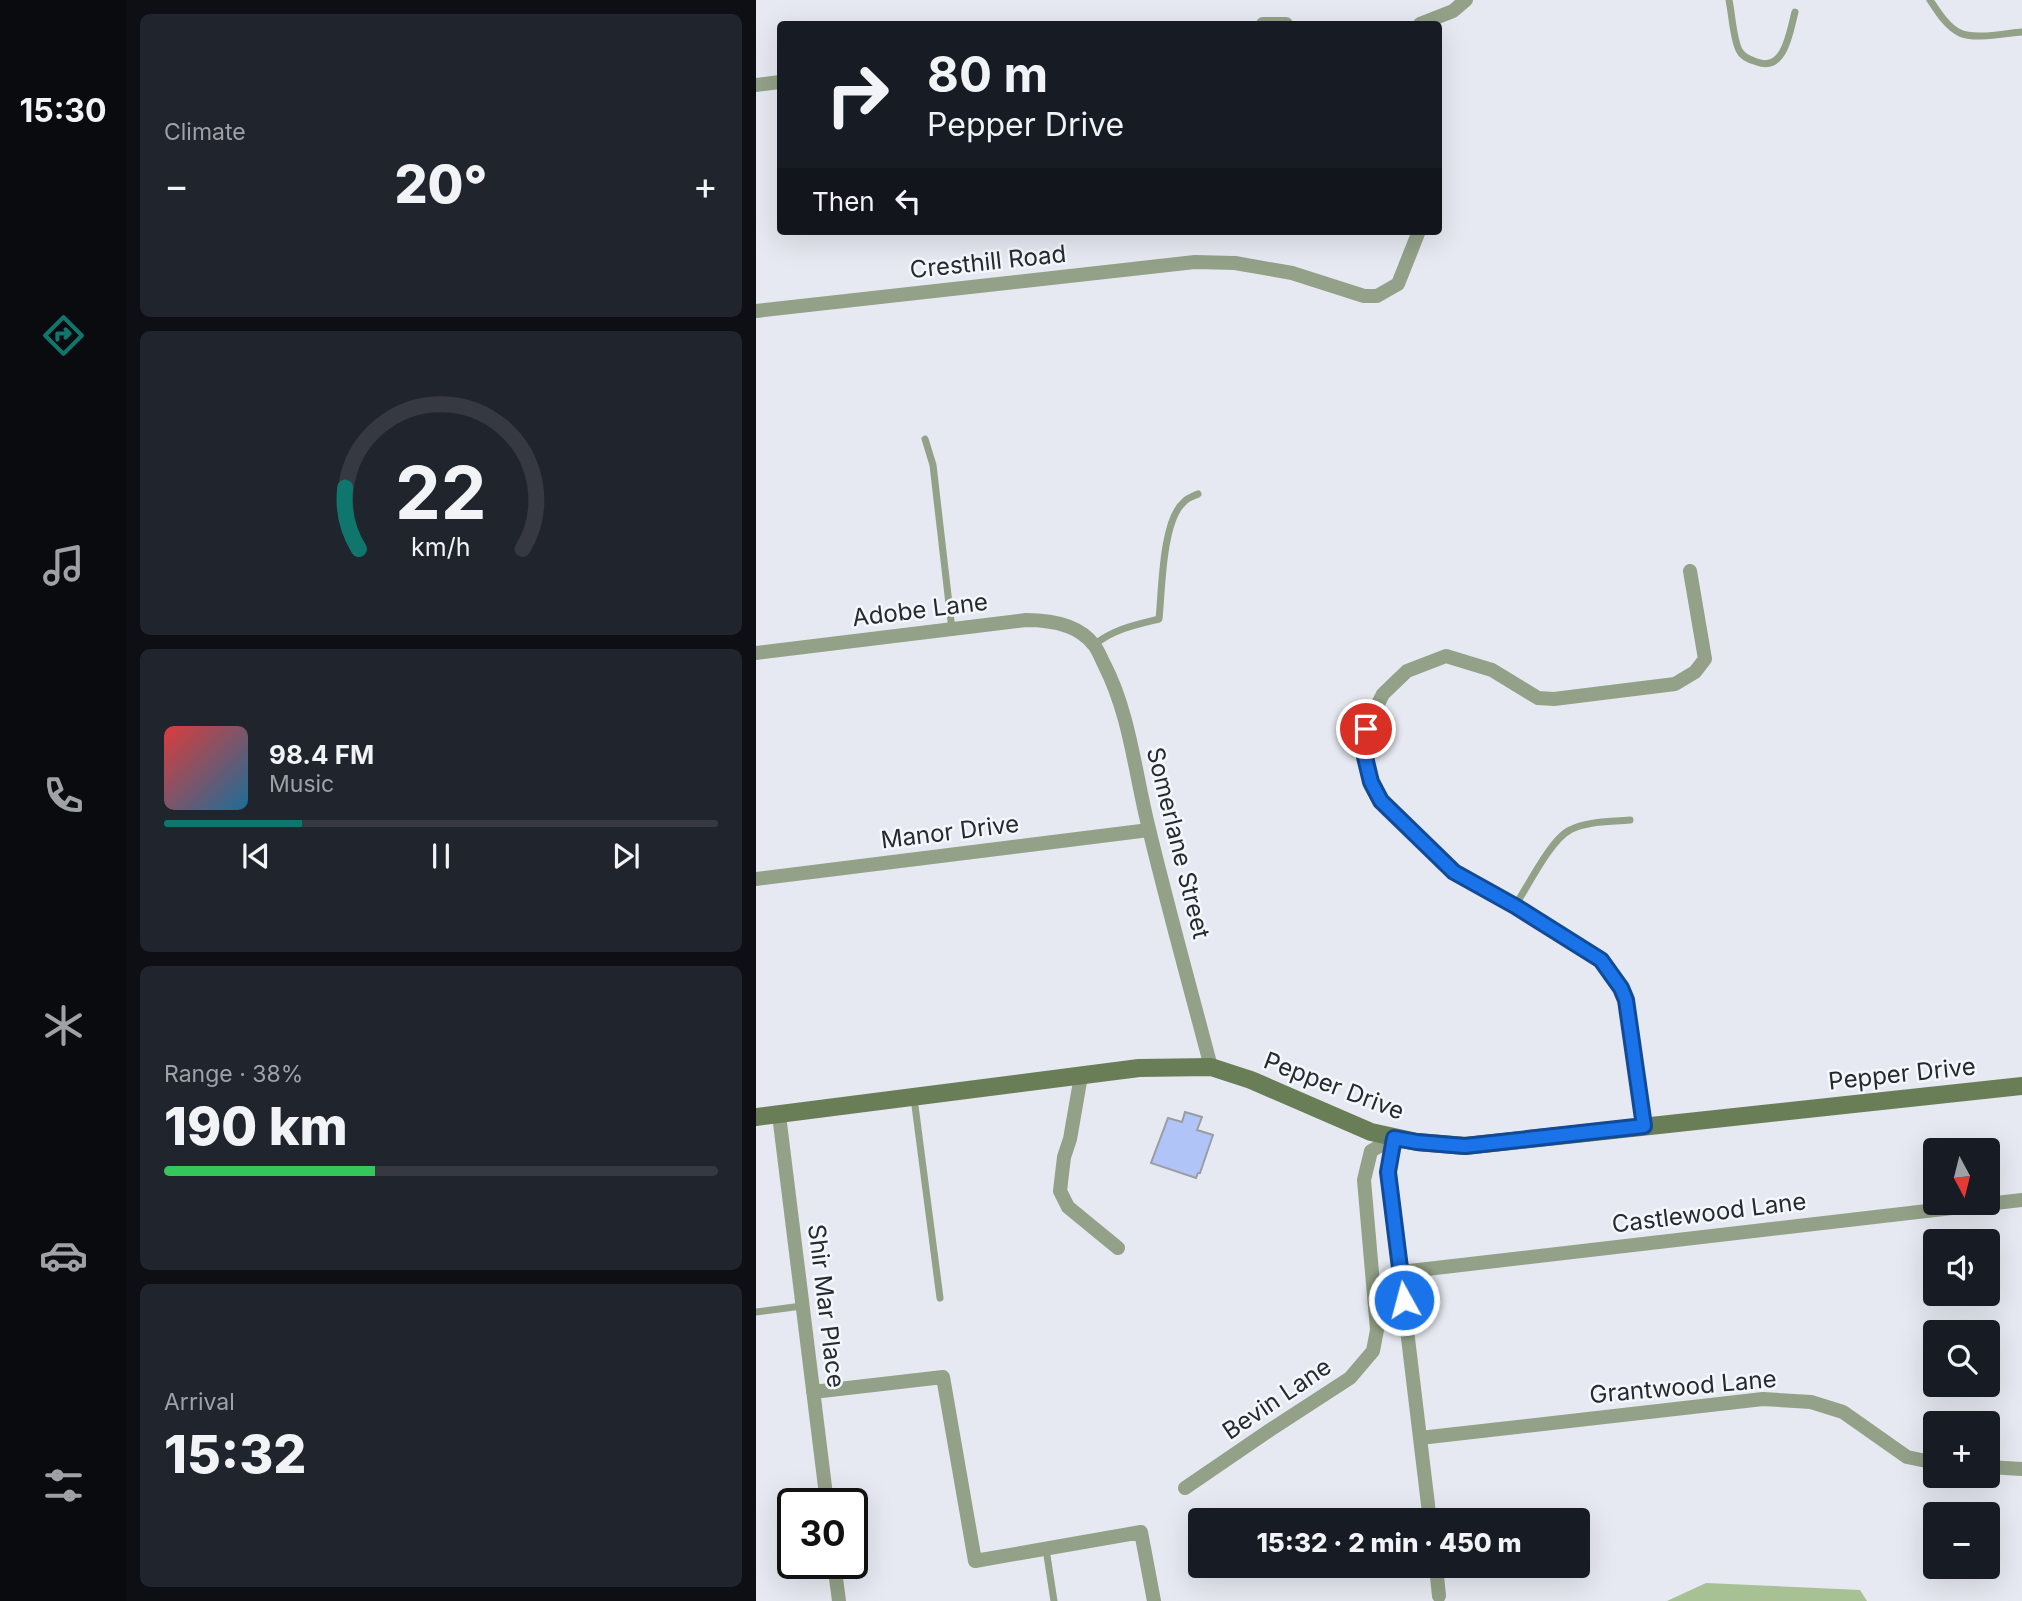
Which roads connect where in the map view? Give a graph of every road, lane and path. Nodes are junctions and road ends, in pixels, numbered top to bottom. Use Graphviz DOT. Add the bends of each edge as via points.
graph roads {
  1 [pos="1466,0"];
  2 [pos="1730,0"];
  3 [pos="1930,0"];
  4 [pos="1795,12"];
  5 [pos="1428,21"];
  6 [pos="2022,32"];
  7 [pos="777,82"];
  8 [pos="756,85"];
  9 [pos="1417,235"];
  10 [pos="756,311"];
  11 [pos="925,439"];
  12 [pos="1198,494"];
  13 [pos="1690,571"];
  14 [pos="952,630"];
  15 [pos="1090,641"];
  16 [pos="756,653"];
  17 [pos="1630,820"];
  18 [pos="1149,831"];
  19 [pos="756,879"];
  20 [pos="1515,906"];
  21 [pos="1211,1067"];
  22 [pos="1080,1076"];
  23 [pos="2022,1086"];
  24 [pos="914,1097"];
  25 [pos="779,1115"];
  26 [pos="756,1117"];
  27 [pos="1644,1126"];
  28 [pos="1394,1138"];
  29 [pos="2022,1200"];
  30 [pos="1118,1248"];
  31 [pos="1401,1272"];
  32 [pos="940,1298"];
  33 [pos="803,1306"];
  34 [pos="756,1312"];
  35 [pos="813,1392"];
  36 [pos="1420,1438"];
  37 [pos="1923,1460"];
  38 [pos="2000,1468"];
  39 [pos="2022,1469"];
  40 [pos="825,1488"];
  41 [pos="1185,1488"];
  42 [pos="1428,1508"];
  43 [pos="1046,1549"];
  44 [pos="1437,1578"];
  45 [pos="836,1579"];
  46 [pos="1439,1596"];
  47 [pos="839,1601"];
  48 [pos="1054,1601"];
  49 [pos="1154,1601"];
  1 -- 5 [label="street"];
  2 -- 4 [label="lane" via="1738,49 1761,64 1772,63 1784,52"];
  3 -- 6 [label="lane" via="1941,18 1960,33"];
  7 -- 8 [label="street"];
  9 -- 10 [label="street, Cresthill Road" via="1398,284 1377,296 1235,262 1195,262"];
  11 -- 14 [label="lane" via="933,465"];
  12 -- 15 [label="lane" via="1183,502 1175,514 1166,547 1159,619"];
  13 -- 20 [label="street" via="1705,659 1695,672 1675,684 1538,698 1492,670 1446,656 1407,671 1383,694 1366,729 1365,757 1381,801 1454,872"];
  14 -- 15 [label="street, Adobe Lane" via="1038,620 1066,626"];
  14 -- 16 [label="street, Adobe Lane"];
  15 -- 18 [label="street, Somerlane Street" via="1110,675 1125,719"];
  17 -- 20 [label="lane" via="1568,830 1555,842"];
  18 -- 19 [label="street, Manor Drive"];
  18 -- 21 [label="street, Somerlane Street"];
  20 -- 27 [label="street" via="1601,960 1621,988"];
  21 -- 22 [label="street, Pepper Drive" via="1139,1068"];
  21 -- 28 [label="street, Pepper Drive"];
  22 -- 24 [label="street, Pepper Drive"];
  22 -- 30 [label="street" via="1060,1191 1069,1207"];
  23 -- 27 [label="street, Pepper Drive"];
  24 -- 25 [label="street, Pepper Drive"];
  24 -- 32 [label="lane"];
  25 -- 26 [label="street, Pepper Drive"];
  25 -- 33 [label="street, Shir Mar Place"];
  27 -- 28 [label="street, Pepper Drive" via="1465,1146"];
  28 -- 31 [label="street" via="1388,1172"];
  28 -- 41 [label="street, Bevin Lane" via="1371,1151 1364,1180 1377,1330 1373,1351 1350,1378"];
  29 -- 31 [label="street, Castlewood Lane"];
  31 -- 36 [label="street"];
  33 -- 34 [label="lane"];
  33 -- 35 [label="street, Shir Mar Place"];
  35 -- 40 [label="street, Shir Mar Place"];
  35 -- 43 [label="street" via="943,1377 975,1561"];
  36 -- 37 [label="street, Grantwood Lane" via="1763,1399 1811,1402 1843,1412 1907,1457"];
  36 -- 42 [label="street"];
  38 -- 39 [label="street"];
  43 -- 48 [label="lane"];
  43 -- 49 [label="street" via="1142,1532"];
  44 -- 46 [label="street"];
  45 -- 47 [label="street"];
}
